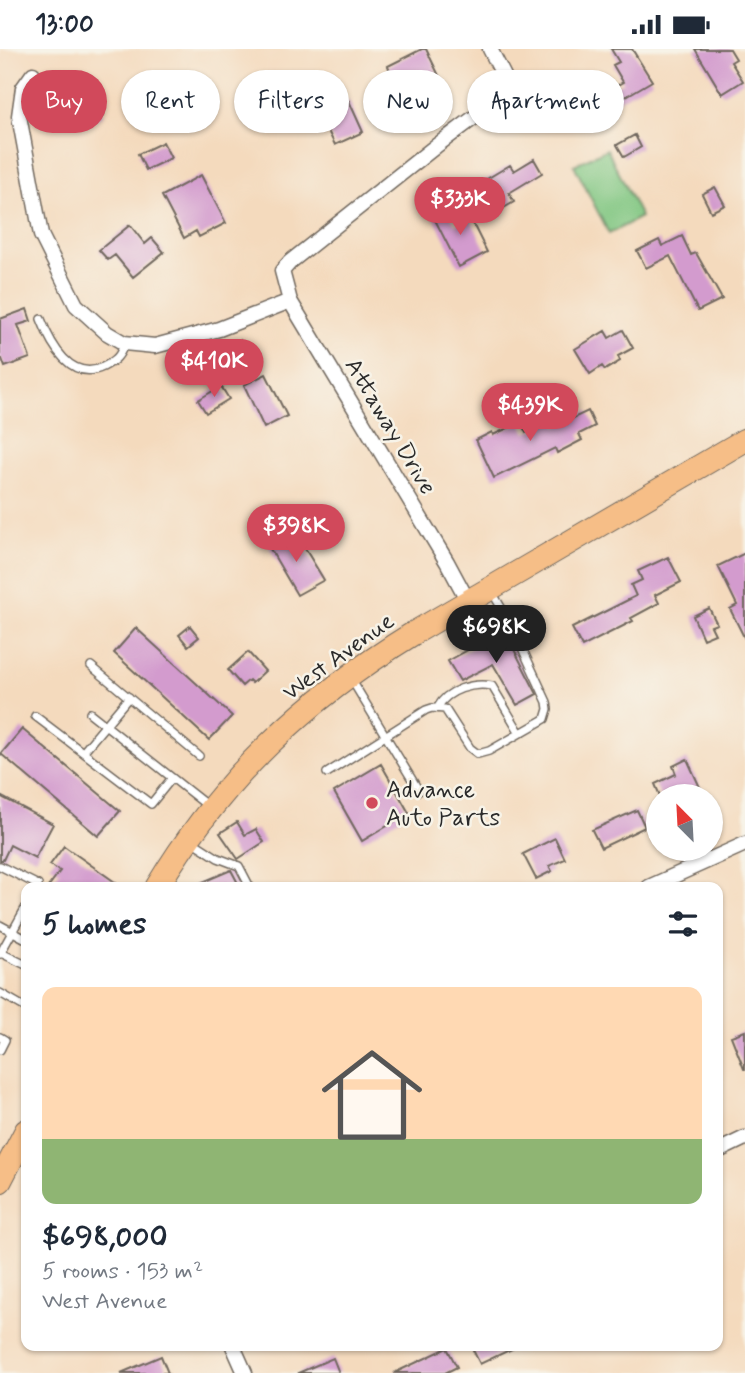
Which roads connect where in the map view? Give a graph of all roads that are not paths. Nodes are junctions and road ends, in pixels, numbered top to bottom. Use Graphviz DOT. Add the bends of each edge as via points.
graph roads {
  1 [pos="489,49"];
  2 [pos="21,102"];
  3 [pos="21,127"];
  4 [pos="22,133"];
  5 [pos="290,301"];
  6 [pos="41,319"];
  7 [pos="124,343"];
  8 [pos="745,440"];
  9 [pos="490,589"];
  10 [pos="468,601"];
  11 [pos="91,666"];
  12 [pos="348,676"];
  13 [pos="129,697"];
  14 [pos="438,707"];
  15 [pos="90,713"];
  16 [pos="35,716"];
  17 [pos="105,726"];
  18 [pos="520,733"];
  19 [pos="384,735"];
  20 [pos="83,752"];
  21 [pos="199,756"];
  22 [pos="327,773"];
  23 [pos="172,778"];
  24 [pos="419,791"];
  25 [pos="210,807"];
  26 [pos="188,839"];
  27 [pos="745,844"];
  28 [pos="0,866"];
  29 [pos="32,882"];
  30 [pos="160,882"];
  31 [pos="247,882"];
  32 [pos="660,882"];
  33 [pos="21,916"];
  34 [pos="0,925"];
  35 [pos="12,932"];
  36 [pos="21,936"];
  37 [pos="0,953"];
  38 [pos="21,963"];
  39 [pos="0,993"];
  40 [pos="21,1005"];
  41 [pos="0,1037"];
  42 [pos="0,1050"];
  43 [pos="745,1138"];
  44 [pos="21,1141"];
  45 [pos="723,1149"];
  46 [pos="0,1181"];
  47 [pos="235,1351"];
  48 [pos="245,1373"];
  1 -- 5 [label="street, Attaway Drive" via="511,90 290,262 282,271"];
  2 -- 3 [label="street"];
  4 -- 7 [label="street" via="41,235 76,305"];
  5 -- 7 [label="street" via="219,329 155,346"];
  5 -- 10 [label="street, Attaway Drive"];
  6 -- 7 [label="lane" via="68,364 82,370 108,365 121,354"];
  8 -- 9 [label="main road, West Avenue"];
  9 -- 10 [label="main road, West Avenue"];
  9 -- 18 [label="lane" via="547,702 545,719"];
  10 -- 12 [label="main road, West Avenue"];
  11 -- 13 [label="lane"];
  12 -- 19 [label="lane"];
  12 -- 25 [label="main road, West Avenue" via="268,744"];
  13 -- 17 [label="lane"];
  13 -- 21 [label="lane"];
  14 -- 18 [label="lane" via="478,754"];
  14 -- 18 [label="lane" via="451,693 492,685"];
  14 -- 19 [label="lane"];
  15 -- 17 [label="lane"];
  16 -- 20 [label="lane"];
  17 -- 20 [label="lane"];
  17 -- 23 [label="lane"];
  19 -- 22 [label="lane"];
  19 -- 24 [label="lane"];
  20 -- 23 [label="lane" via="151,804"];
  23 -- 25 [label="lane"];
  25 -- 26 [label="main road, West Avenue"];
  26 -- 30 [label="main road, West Avenue"];
  26 -- 31 [label="lane" via="239,866"];
  27 -- 32 [label="street"];
  28 -- 29 [label="lane"];
  33 -- 35 [label="lane"];
  34 -- 35 [label="lane"];
  35 -- 36 [label="lane"];
  35 -- 37 [label="lane"];
  37 -- 38 [label="lane"];
  39 -- 40 [label="lane"];
  41 -- 42 [label="lane" via="5,1040"];
  43 -- 45 [label="street"];
  44 -- 46 [label="main road"];
  47 -- 48 [label="street"];
}
